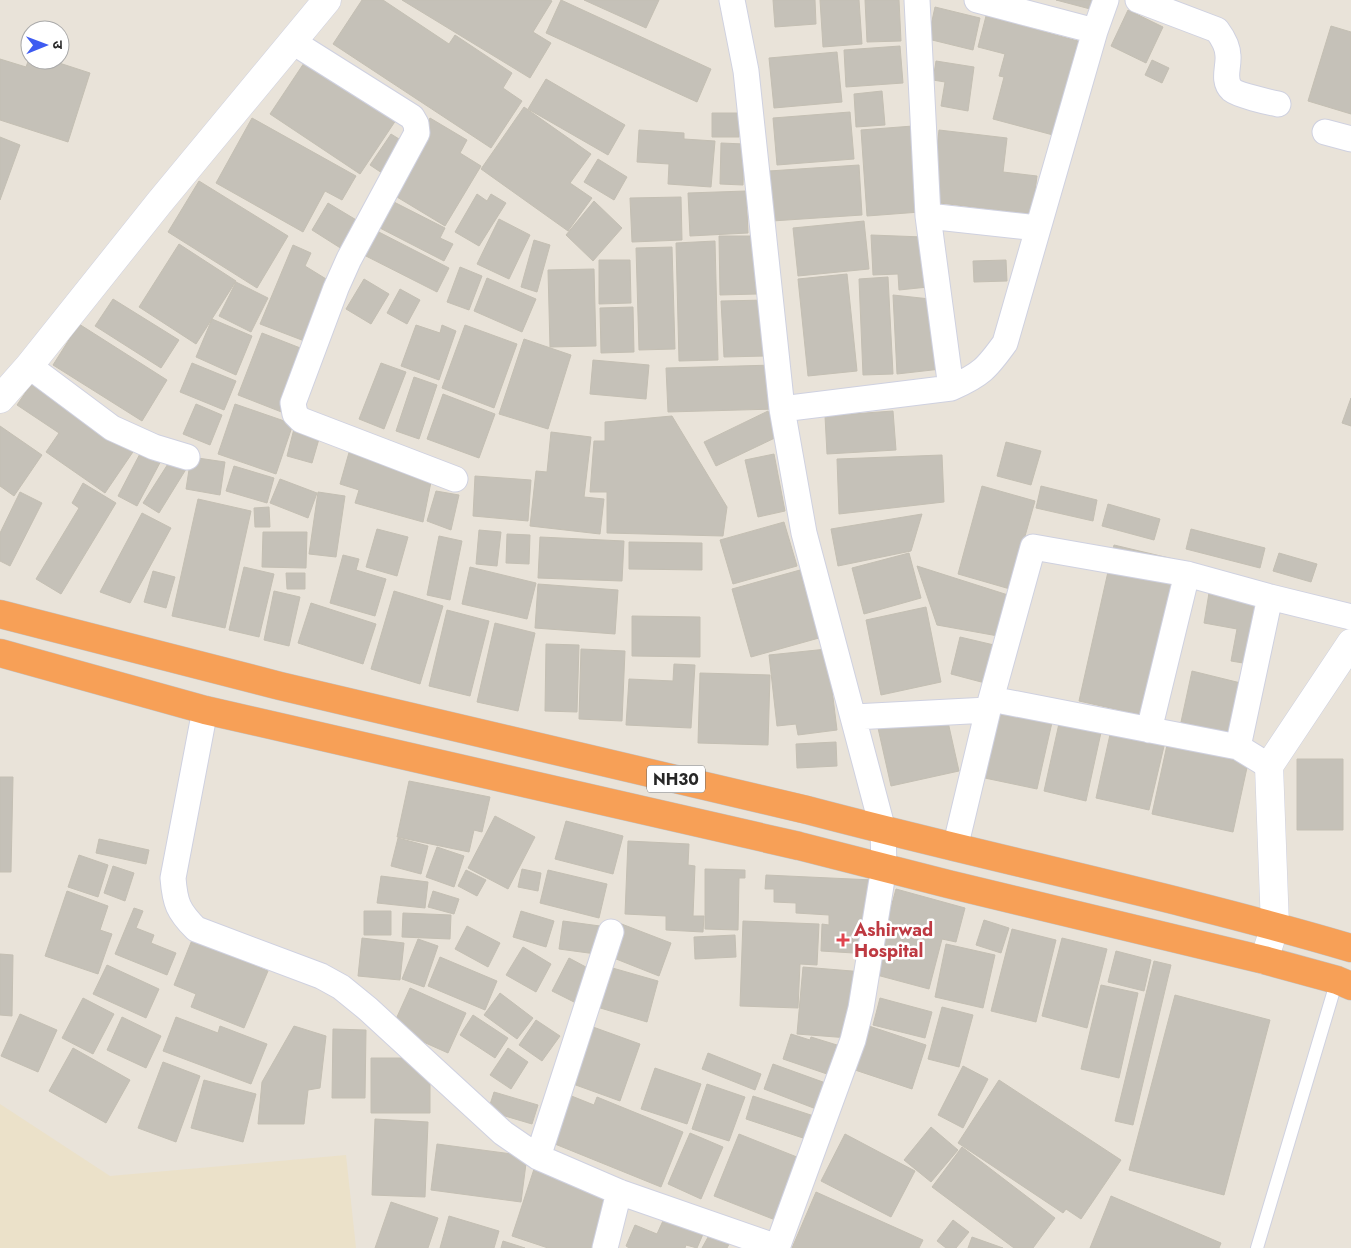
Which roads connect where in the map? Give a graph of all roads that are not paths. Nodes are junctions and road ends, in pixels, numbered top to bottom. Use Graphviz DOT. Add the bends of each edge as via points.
graph roads {
  1 [pos="327,0"];
  2 [pos="732,0"];
  3 [pos="917,0"];
  4 [pos="977,0"];
  5 [pos="1106,0"];
  6 [pos="1138,0"];
  7 [pos="1095,31"];
  8 [pos="293,42"];
  9 [pos="1278,104"];
  10 [pos="1326,132"];
  11 [pos="1351,139"];
  12 [pos="928,216"];
  13 [pos="1038,228"];
  14 [pos="29,366"];
  15 [pos="952,388"];
  16 [pos="0,399"];
  17 [pos="782,410"];
  18 [pos="187,457"];
  19 [pos="455,479"];
  20 [pos="1187,574"];
  21 [pos="1270,597"];
  22 [pos="0,614"];
  23 [pos="1351,617"];
  24 [pos="1351,643"];
  25 [pos="0,653"];
  26 [pos="280,686"];
  27 [pos="989,704"];
  28 [pos="205,710"];
  29 [pos="854,718"];
  30 [pos="276,726"];
  31 [pos="1148,730"];
  32 [pos="1238,747"];
  33 [pos="1268,766"];
  34 [pos="807,810"];
  35 [pos="883,830"];
  36 [pos="799,846"];
  37 [pos="955,848"];
  38 [pos="884,867"];
  39 [pos="1276,926"];
  40 [pos="611,932"];
  41 [pos="1351,948"];
  42 [pos="1264,960"];
  43 [pos="1344,983"];
  44 [pos="538,1157"];
  45 [pos="619,1192"];
  46 [pos="777,1247"];
  47 [pos="606,1248"];
  48 [pos="1257,1248"];
  1 -- 8 [label="street"];
  2 -- 17 [label="street" via="746,71"];
  3 -- 12 [label="street"];
  4 -- 7 [label="street"];
  5 -- 7 [label="street"];
  6 -- 9 [label="street" via="1218,30 1228,55 1226,77 1233,91"];
  7 -- 13 [label="street"];
  8 -- 14 [label="street" via="159,202"];
  8 -- 19 [label="street" via="412,117 417,133 336,288 293,403 295,414 301,420"];
  10 -- 11 [label="street"];
  12 -- 13 [label="street"];
  12 -- 15 [label="street"];
  13 -- 15 [label="street" via="1005,343 987,367"];
  14 -- 16 [label="street"];
  14 -- 18 [label="street" via="112,428 154,447"];
  15 -- 17 [label="street"];
  17 -- 29 [label="street" via="804,534"];
  20 -- 21 [label="street"];
  20 -- 27 [label="street" via="1034,547"];
  20 -- 31 [label="street"];
  21 -- 23 [label="street"];
  21 -- 32 [label="street"];
  22 -- 26 [label="highway, NH30"];
  24 -- 33 [label="street"];
  25 -- 28 [label="highway, NH30"];
  26 -- 30 [label="highway"];
  26 -- 34 [label="highway, NH30"];
  27 -- 29 [label="street"];
  27 -- 31 [label="street"];
  27 -- 37 [label="street"];
  28 -- 30 [label="highway, NH30"];
  28 -- 44 [label="street" via="173,878 174,896 182,914 196,929 321,976 341,987 503,1133"];
  29 -- 35 [label="street"];
  30 -- 36 [label="highway, NH30"];
  31 -- 32 [label="street"];
  32 -- 33 [label="street"];
  33 -- 39 [label="street"];
  34 -- 35 [label="highway, NH30"];
  34 -- 36 [label="highway"];
  35 -- 37 [label="highway, NH30"];
  35 -- 38 [label="street"];
  36 -- 38 [label="highway, NH30"];
  37 -- 39 [label="highway, NH30"];
  38 -- 42 [label="highway, NH30"];
  38 -- 46 [label="street" via="863,1000 853,1040"];
  39 -- 41 [label="highway, NH30"];
  39 -- 42 [label="street"];
  40 -- 44 [label="street"];
  42 -- 43 [label="highway, NH30"];
  43 -- 48 [label="lane"];
  44 -- 45 [label="street"];
  45 -- 46 [label="street"];
  45 -- 47 [label="street"];
}
